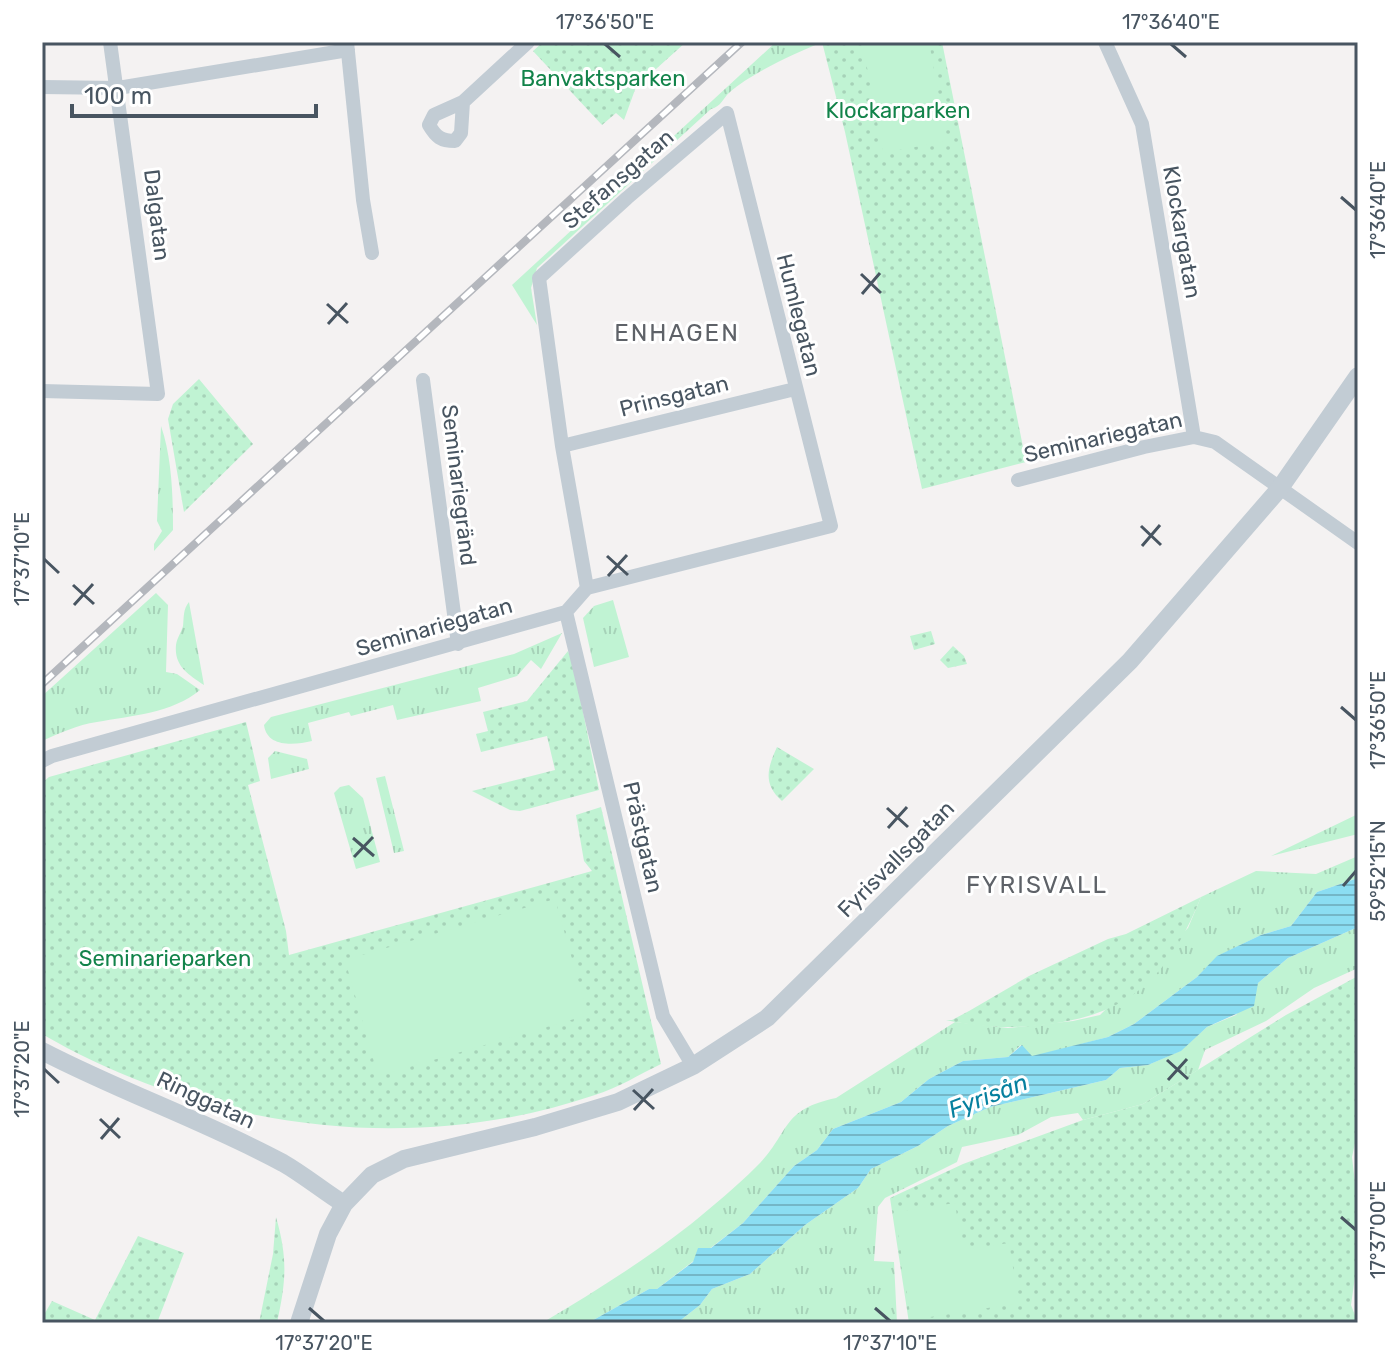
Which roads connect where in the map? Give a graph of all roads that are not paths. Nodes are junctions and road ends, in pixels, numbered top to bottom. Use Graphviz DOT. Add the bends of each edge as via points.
graph roads {
  1 [pos="110,42"];
  2 [pos="528,42"];
  3 [pos="1105,42"];
  4 [pos="347,46"];
  5 [pos="42,87"];
  6 [pos="118,88"];
  7 [pos="463,102"];
  8 [pos="727,113"];
  9 [pos="372,253"];
  10 [pos="1358,376"];
  11 [pos="423,380"];
  12 [pos="795,389"];
  13 [pos="42,391"];
  14 [pos="1194,437"];
  15 [pos="562,446"];
  16 [pos="1018,480"];
  17 [pos="1280,488"];
  18 [pos="1358,543"];
  19 [pos="587,588"];
  20 [pos="566,612"];
  21 [pos="458,644"];
  22 [pos="42,761"];
  23 [pos="42,1051"];
  24 [pos="693,1066"];
  25 [pos="344,1204"];
  26 [pos="299,1323"];
  1 -- 6 [label="street, Dalgatan"];
  2 -- 7 [label="street"];
  3 -- 14 [label="street, Klockargatan" via="1142,124"];
  4 -- 6 [label="street"];
  4 -- 9 [label="street"];
  5 -- 6 [label="street"];
  6 -- 13 [label="street, Dalgatan" via="158,394"];
  8 -- 12 [label="street, Humlegatan"];
  8 -- 15 [label="street, Stefansgatan" via="539,278"];
  10 -- 17 [label="street, Fyrisvallsgatan"];
  11 -- 21 [label="street, Seminariegränd"];
  12 -- 15 [label="street, Prinsgatan"];
  12 -- 19 [label="street, Humlegatan" via="831,526"];
  14 -- 16 [label="street, Seminariegatan"];
  14 -- 17 [label="street, Seminariegatan" via="1215,442"];
  15 -- 19 [label="street"];
  17 -- 18 [label="street, Seminariegatan"];
  17 -- 24 [label="street, Fyrisvallsgatan" via="1130,661 890,900 767,1018"];
  19 -- 20 [label="street"];
  20 -- 21 [label="street, Seminariegatan"];
  20 -- 24 [label="street, Prästgatan" via="663,1016"];
  21 -- 22 [label="street, Seminariegatan"];
  23 -- 25 [label="street, Ringgatan" via="285,1164"];
  24 -- 25 [label="street, Fyrisvallsgatan" via="618,1102 404,1159 372,1175"];
  25 -- 26 [label="street, Fyrisvallsgatan" via="328,1234"];
}
